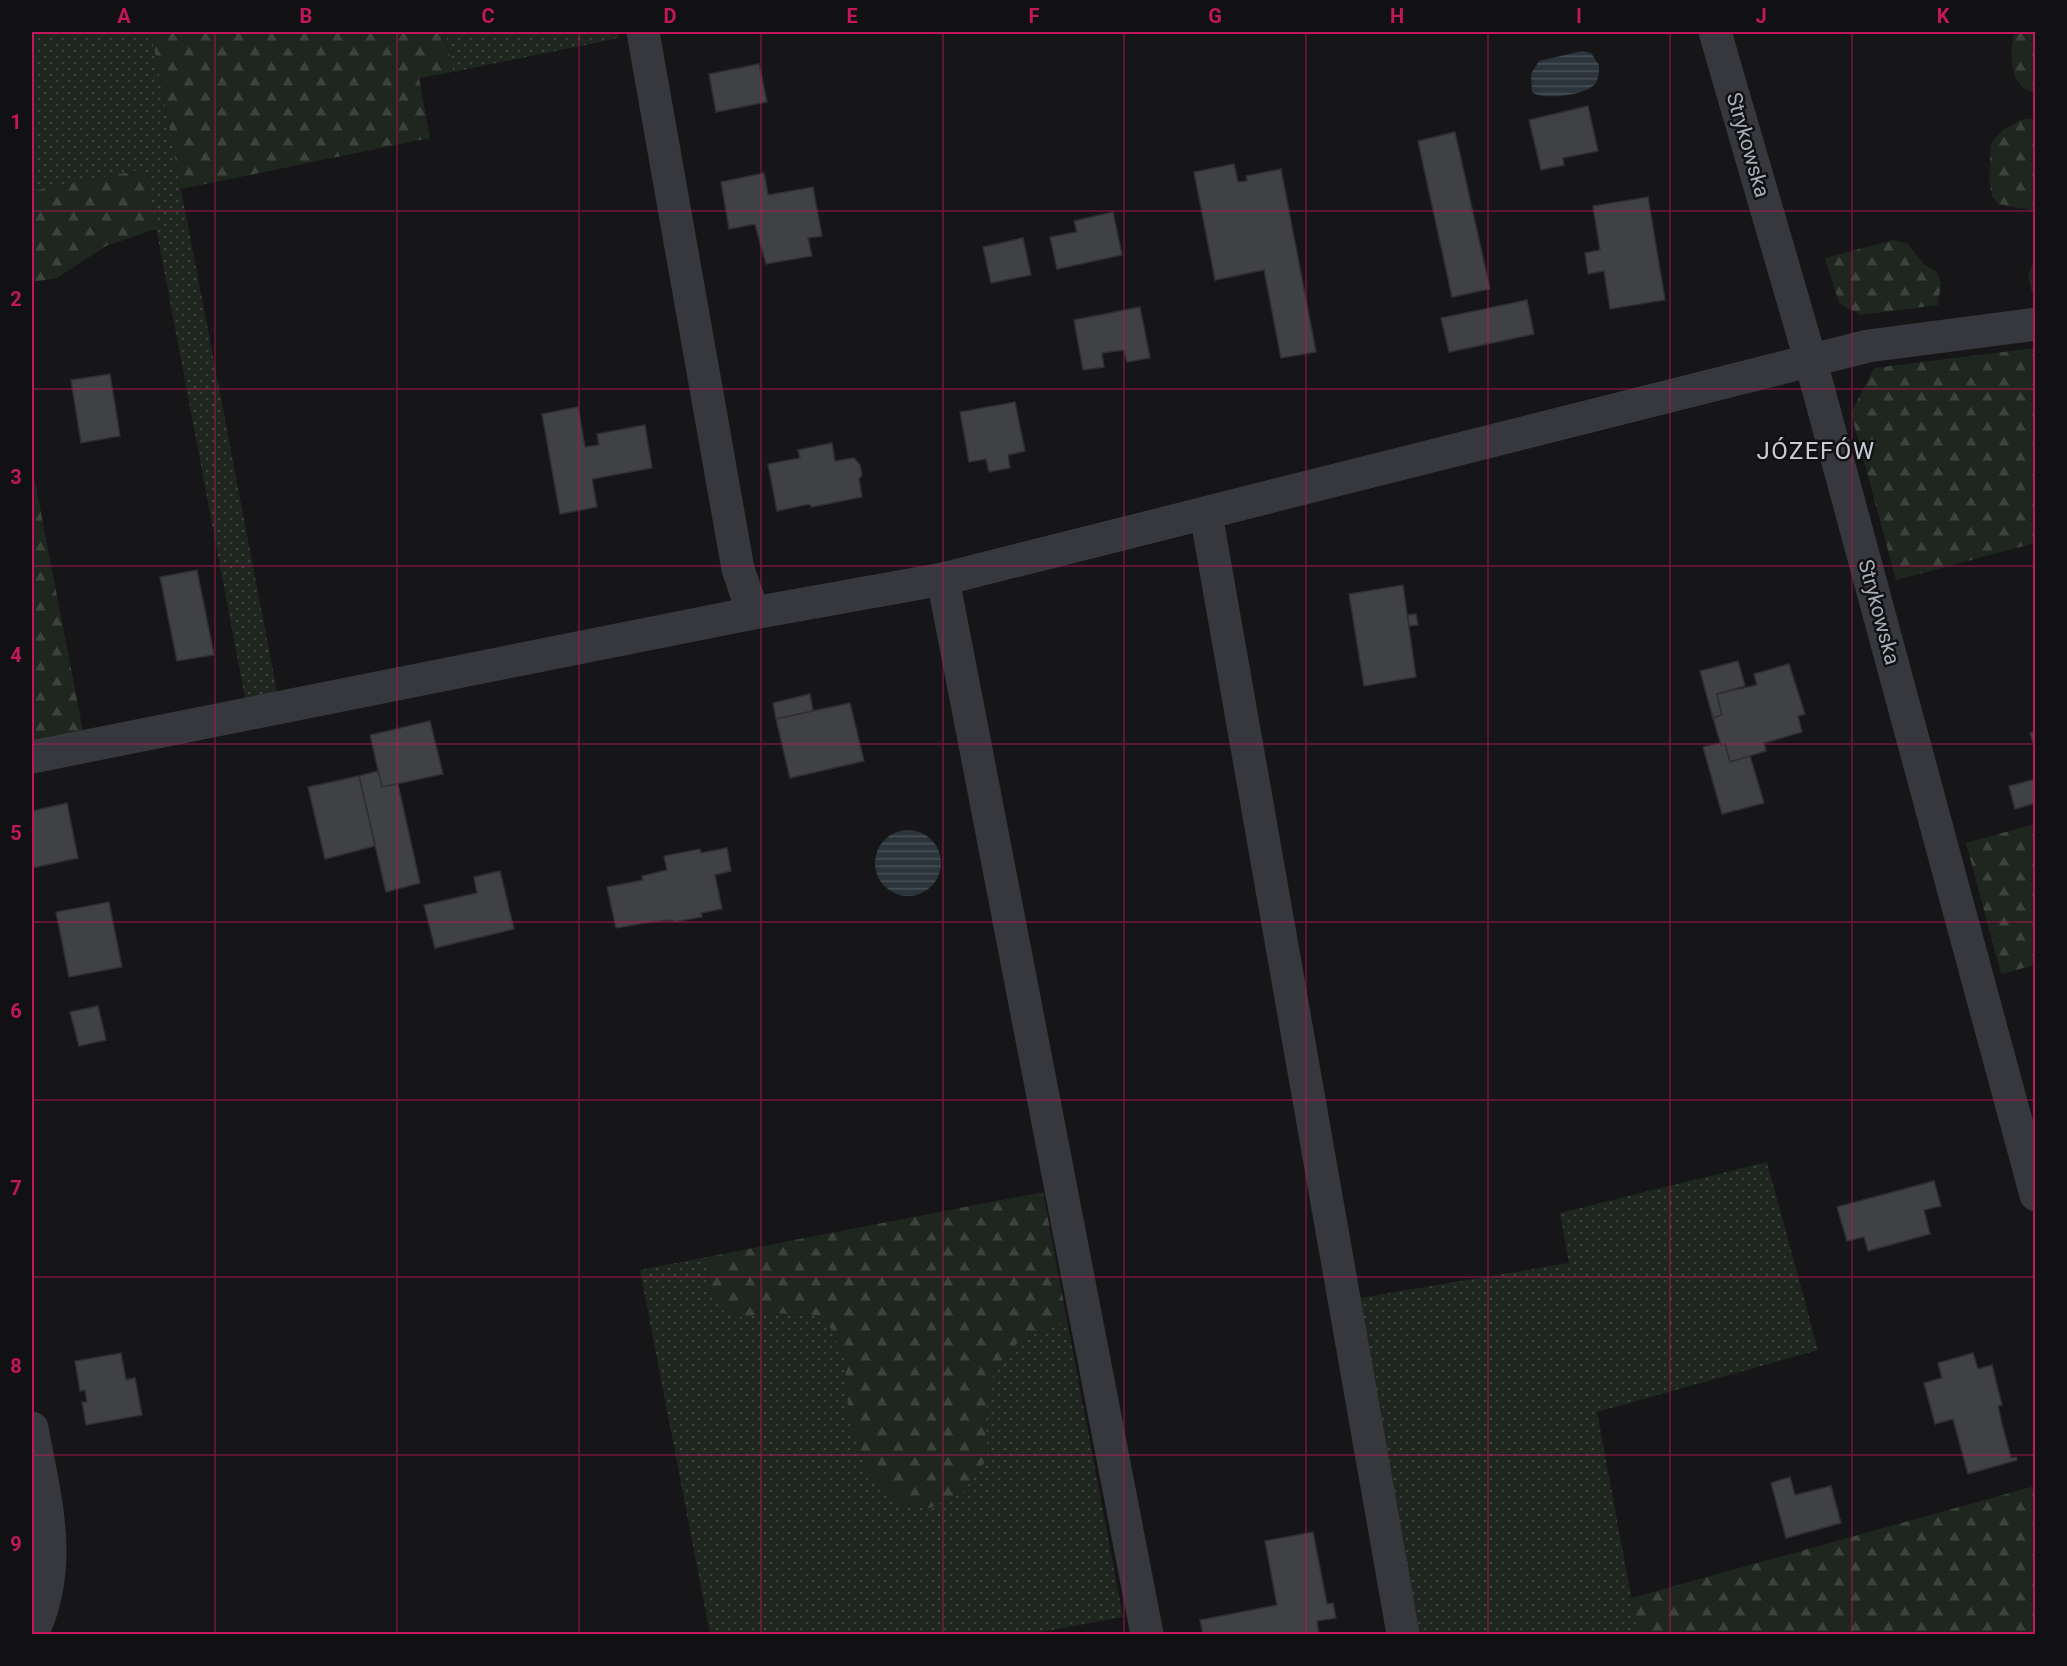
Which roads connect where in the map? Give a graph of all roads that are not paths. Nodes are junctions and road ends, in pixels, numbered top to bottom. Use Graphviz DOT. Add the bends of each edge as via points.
graph roads {
  1 [pos="643,32"];
  2 [pos="1715,32"];
  3 [pos="2036,324"];
  4 [pos="1811,362"];
  5 [pos="1206,514"];
  6 [pos="943,579"];
  7 [pos="753,613"];
  8 [pos="32,757"];
  9 [pos="2036,1195"];
  10 [pos="32,1428"];
  11 [pos="32,1635"];
  12 [pos="1147,1635"];
  13 [pos="1403,1635"];
  1 -- 7 [label="street" via="738,569"];
  2 -- 4 [label="street, Strykowska"];
  3 -- 4 [label="street" via="1868,346"];
  4 -- 5 [label="street"];
  4 -- 9 [label="street, Strykowska"];
  5 -- 6 [label="street"];
  5 -- 13 [label="street"];
  6 -- 7 [label="street"];
  6 -- 12 [label="street"];
  7 -- 8 [label="street"];
  10 -- 11 [label="street" via="52,1537 50,1576 42,1614"];
}
